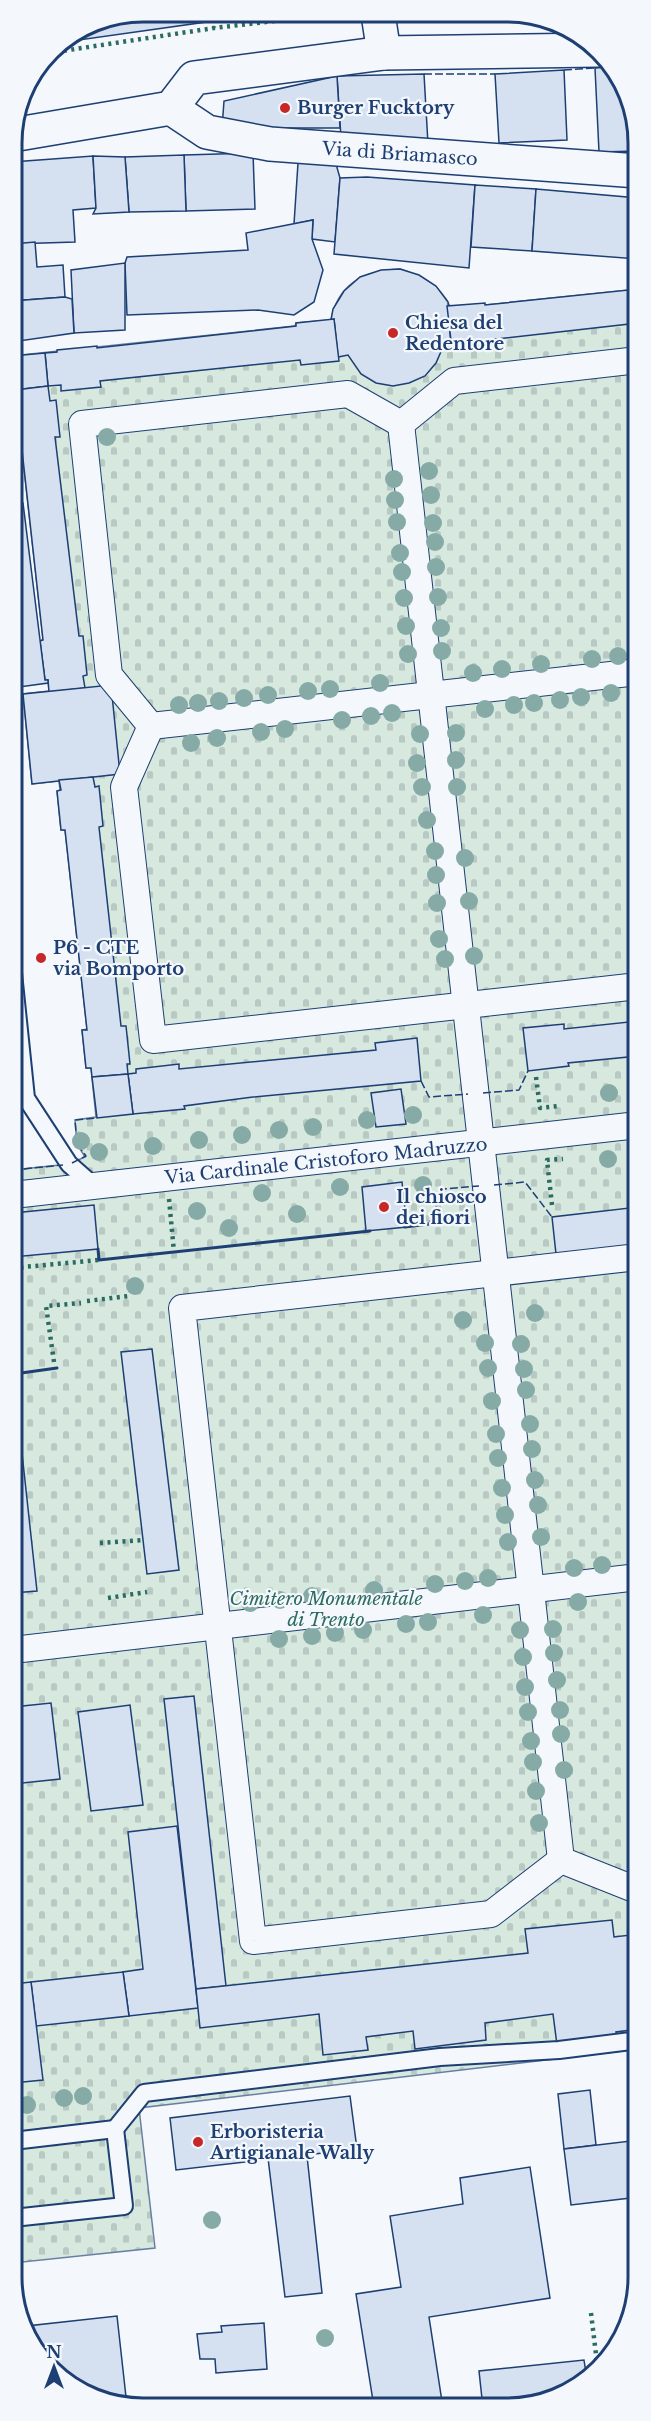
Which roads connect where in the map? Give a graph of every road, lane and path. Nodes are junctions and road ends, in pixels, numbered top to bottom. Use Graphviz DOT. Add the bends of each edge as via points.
graph roads {
  1 [pos="379,22"];
  2 [pos="584,50"];
  3 [pos="384,53"];
  4 [pos="171,108"];
  5 [pos="23,133"];
  6 [pos="628,170"];
  7 [pos="628,361"];
  8 [pos="401,424"];
  9 [pos="628,673"];
  10 [pos="431,695"];
  11 [pos="151,726"];
  12 [pos="628,987"];
  13 [pos="466,1006"];
  14 [pos="23,1065"];
  15 [pos="628,1126"];
  16 [pos="482,1143"];
  17 [pos="95,1186"];
  18 [pos="23,1194"];
  19 [pos="628,1258"];
  20 [pos="496,1273"];
  21 [pos="628,1578"];
  22 [pos="532,1589"];
  23 [pos="218,1626"];
  24 [pos="22,1649"];
  25 [pos="561,1860"];
  26 [pos="628,1887"];
  27 [pos="628,2041"];
  28 [pos="115,2129"];
  29 [pos="22,2140"];
  30 [pos="22,2217"];
  1 -- 3 [label="street"];
  2 -- 3 [label="street"];
  3 -- 4 [label="street" via="194,78"];
  4 -- 5 [label="street"];
  4 -- 6 [label="street, Via di Briamasco" via="207,132 270,144"];
  7 -- 8 [label="street" via="454,381"];
  8 -- 10 [label="street"];
  8 -- 11 [label="street" via="348,394 82,424 109,675"];
  9 -- 10 [label="street"];
  10 -- 11 [label="street"];
  10 -- 13 [label="street"];
  11 -- 13 [label="street" via="124,788 153,1040"];
  12 -- 13 [label="street"];
  13 -- 16 [label="street"];
  14 -- 17 [label="lane" via="26,1098 69,1164"];
  15 -- 16 [label="street, Via Cardinale Cristoforo Madruzzo"];
  16 -- 17 [label="street, Via Cardinale Cristoforo Madruzzo"];
  16 -- 20 [label="street"];
  17 -- 18 [label="street, Via Cardinale Cristoforo Madruzzo"];
  19 -- 20 [label="street"];
  20 -- 22 [label="street"];
  20 -- 23 [label="street" via="182,1308"];
  21 -- 22 [label="street"];
  22 -- 23 [label="street"];
  22 -- 25 [label="street"];
  23 -- 24 [label="street"];
  23 -- 25 [label="street" via="253,1941 491,1914"];
  25 -- 26 [label="street"];
  27 -- 28 [label="lane" via="440,2057 144,2093"];
  28 -- 29 [label="lane"];
  28 -- 30 [label="lane" via="124,2206"];
}
